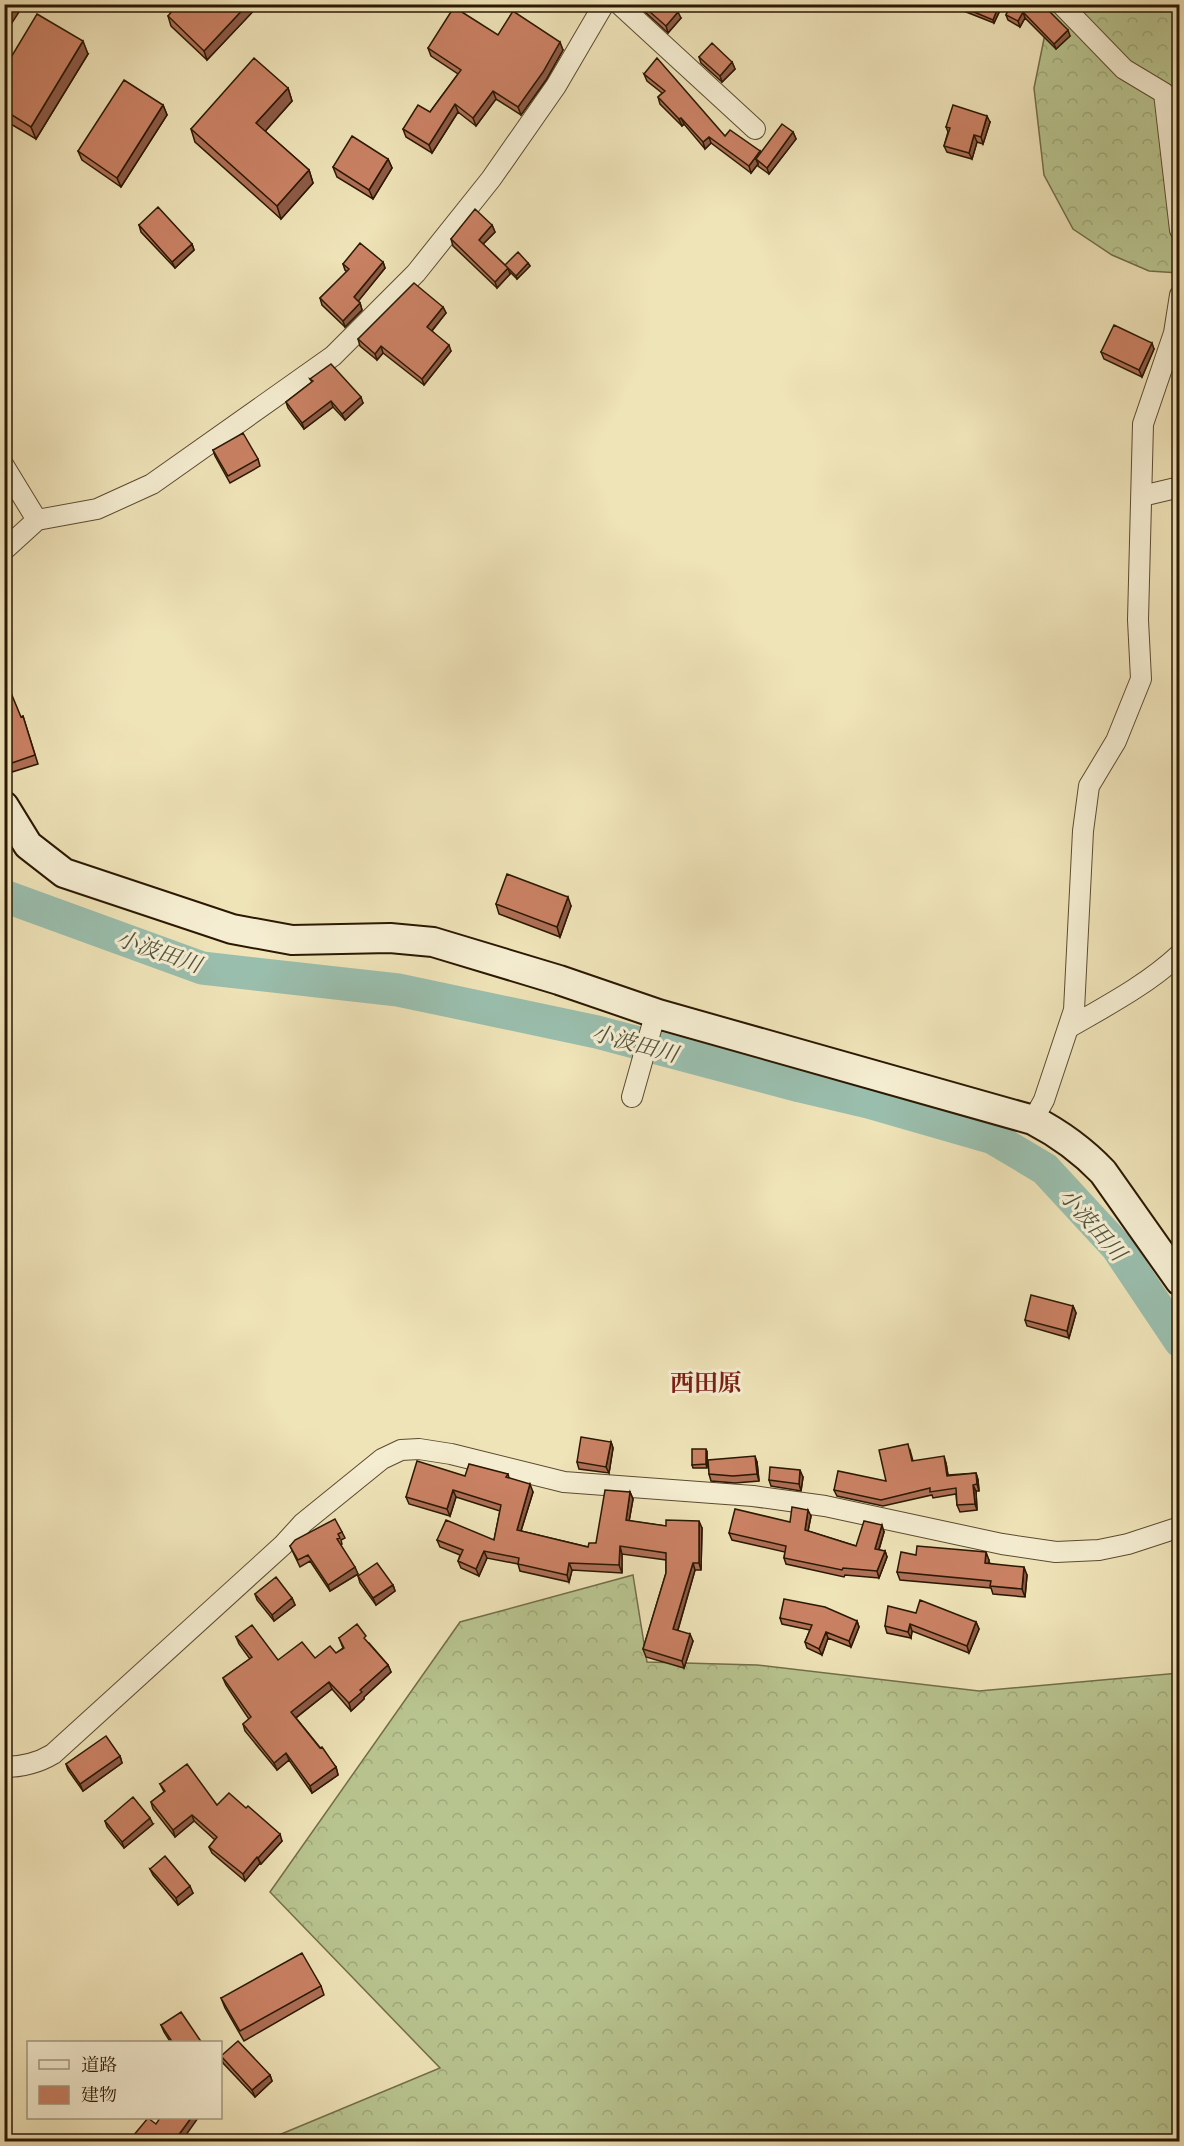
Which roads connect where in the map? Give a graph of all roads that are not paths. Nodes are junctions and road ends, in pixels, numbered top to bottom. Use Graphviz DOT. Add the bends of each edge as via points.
graph roads {
  1 [pos="604,4"];
  2 [pos="619,4"];
  3 [pos="1061,4"];
  4 [pos="755,129"];
  5 [pos="1179,230"];
  6 [pos="1179,295"];
  7 [pos="4,466"];
  8 [pos="1179,488"];
  9 [pos="1142,496"];
  10 [pos="37,520"];
  11 [pos="4,550"];
  12 [pos="4,806"];
  13 [pos="1179,954"];
  14 [pos="656,1020"];
  15 [pos="1070,1027"];
  16 [pos="632,1097"];
  17 [pos="1034,1120"];
  18 [pos="1179,1281"];
  19 [pos="1179,1527"];
  20 [pos="4,1767"];
  1 -- 10 [label="street" via="556,86 491,179 416,273 333,356 152,484 97,509"];
  2 -- 4 [label="street"];
  3 -- 5 [label="street" via="1124,69 1164,93"];
  6 -- 9 [label="street" via="1174,333 1143,424"];
  7 -- 10 [label="street"];
  8 -- 9 [label="street"];
  9 -- 15 [label="street" via="1138,620 1141,679 1116,741 1089,786"];
  10 -- 11 [label="street"];
  12 -- 14 [label="street" via="28,845 64,873 232,929 292,940 390,938 433,942 560,980"];
  13 -- 15 [label="street" via="1126,994"];
  14 -- 16 [label="street"];
  14 -- 17 [label="street"];
  15 -- 17 [label="street"];
  17 -- 18 [label="street" via="1090,1158"];
  19 -- 20 [label="street" via="1100,1550 1056,1552 825,1506 753,1496 564,1482 451,1454 401,1450 382,1459 303,1523 53,1754 42,1761"];
}
